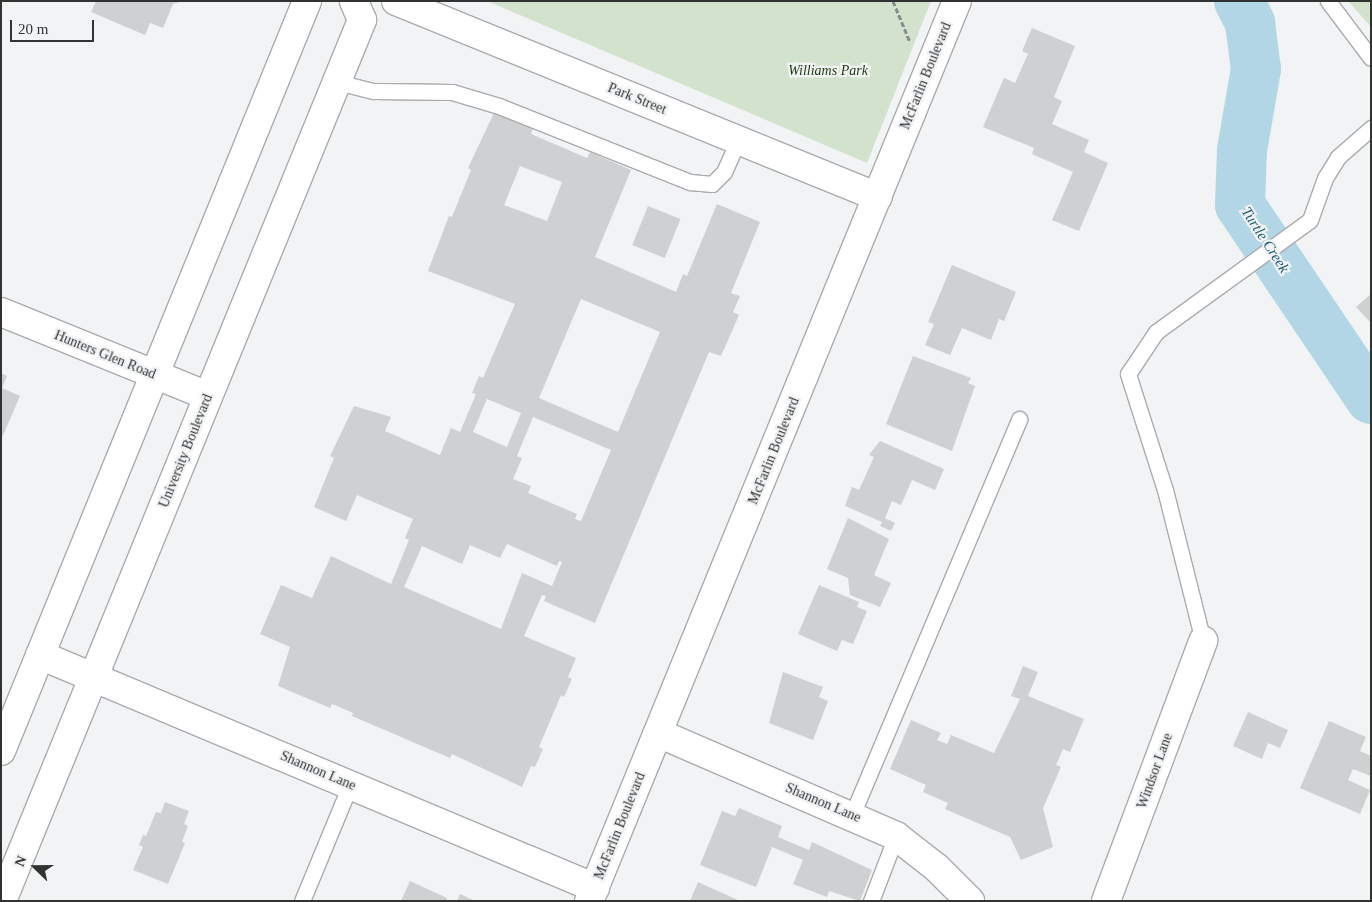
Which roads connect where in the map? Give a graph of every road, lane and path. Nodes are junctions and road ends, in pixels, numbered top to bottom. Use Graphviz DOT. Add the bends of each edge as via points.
graph roads {
  1 [pos="307,1"];
  2 [pos="354,1"];
  3 [pos="396,1"];
  4 [pos="893,1"];
  5 [pos="957,1"];
  6 [pos="1328,1"];
  7 [pos="915,48"];
  8 [pos="1371,58"];
  9 [pos="337,82"];
  10 [pos="1371,128"];
  11 [pos="738,140"];
  12 [pos="878,197"];
  13 [pos="1,312"];
  14 [pos="154,375"];
  15 [pos="208,396"];
  16 [pos="1019,419"];
  17 [pos="1203,641"];
  18 [pos="40,655"];
  19 [pos="93,677"];
  20 [pos="658,733"];
  21 [pos="1,751"];
  22 [pos="350,785"];
  23 [pos="852,815"];
  24 [pos="896,836"];
  25 [pos="592,894"];
  26 [pos="2,901"];
  27 [pos="302,901"];
  28 [pos="871,901"];
  29 [pos="970,901"];
  30 [pos="1106,901"];
  1 -- 14 [label="street"];
  2 -- 9 [label="street, University Boulevard" via="362,20"];
  3 -- 11 [label="street, Park Street"];
  4 -- 7 [label="path" via="905,36"];
  5 -- 12 [label="street, McFarlin Boulevard"];
  6 -- 8 [label="lane"];
  9 -- 11 [label="lane" via="374,91 452,92 499,106 690,182 712,184 724,172"];
  9 -- 15 [label="street, University Boulevard"];
  10 -- 17 [label="lane" via="1334,164 1325,178 1310,220 1156,332 1128,374 1164,490"];
  11 -- 12 [label="street, Park Street"];
  12 -- 20 [label="street, McFarlin Boulevard"];
  13 -- 14 [label="street, Hunters Glen Road"];
  14 -- 15 [label="street, Hunters Glen Road"];
  14 -- 18 [label="street"];
  15 -- 19 [label="street, University Boulevard"];
  16 -- 23 [label="lane"];
  17 -- 30 [label="street, Windsor Lane"];
  18 -- 19 [label="street, Shannon Lane"];
  18 -- 21 [label="street"];
  19 -- 22 [label="street, Shannon Lane"];
  19 -- 26 [label="street, University Boulevard"];
  20 -- 23 [label="street, Shannon Lane"];
  20 -- 25 [label="street, McFarlin Boulevard"];
  22 -- 25 [label="street, Shannon Lane"];
  22 -- 27 [label="lane"];
  23 -- 24 [label="street, Shannon Lane"];
  24 -- 28 [label="lane"];
  24 -- 29 [label="street, Shannon Lane" via="937,868"];
}
